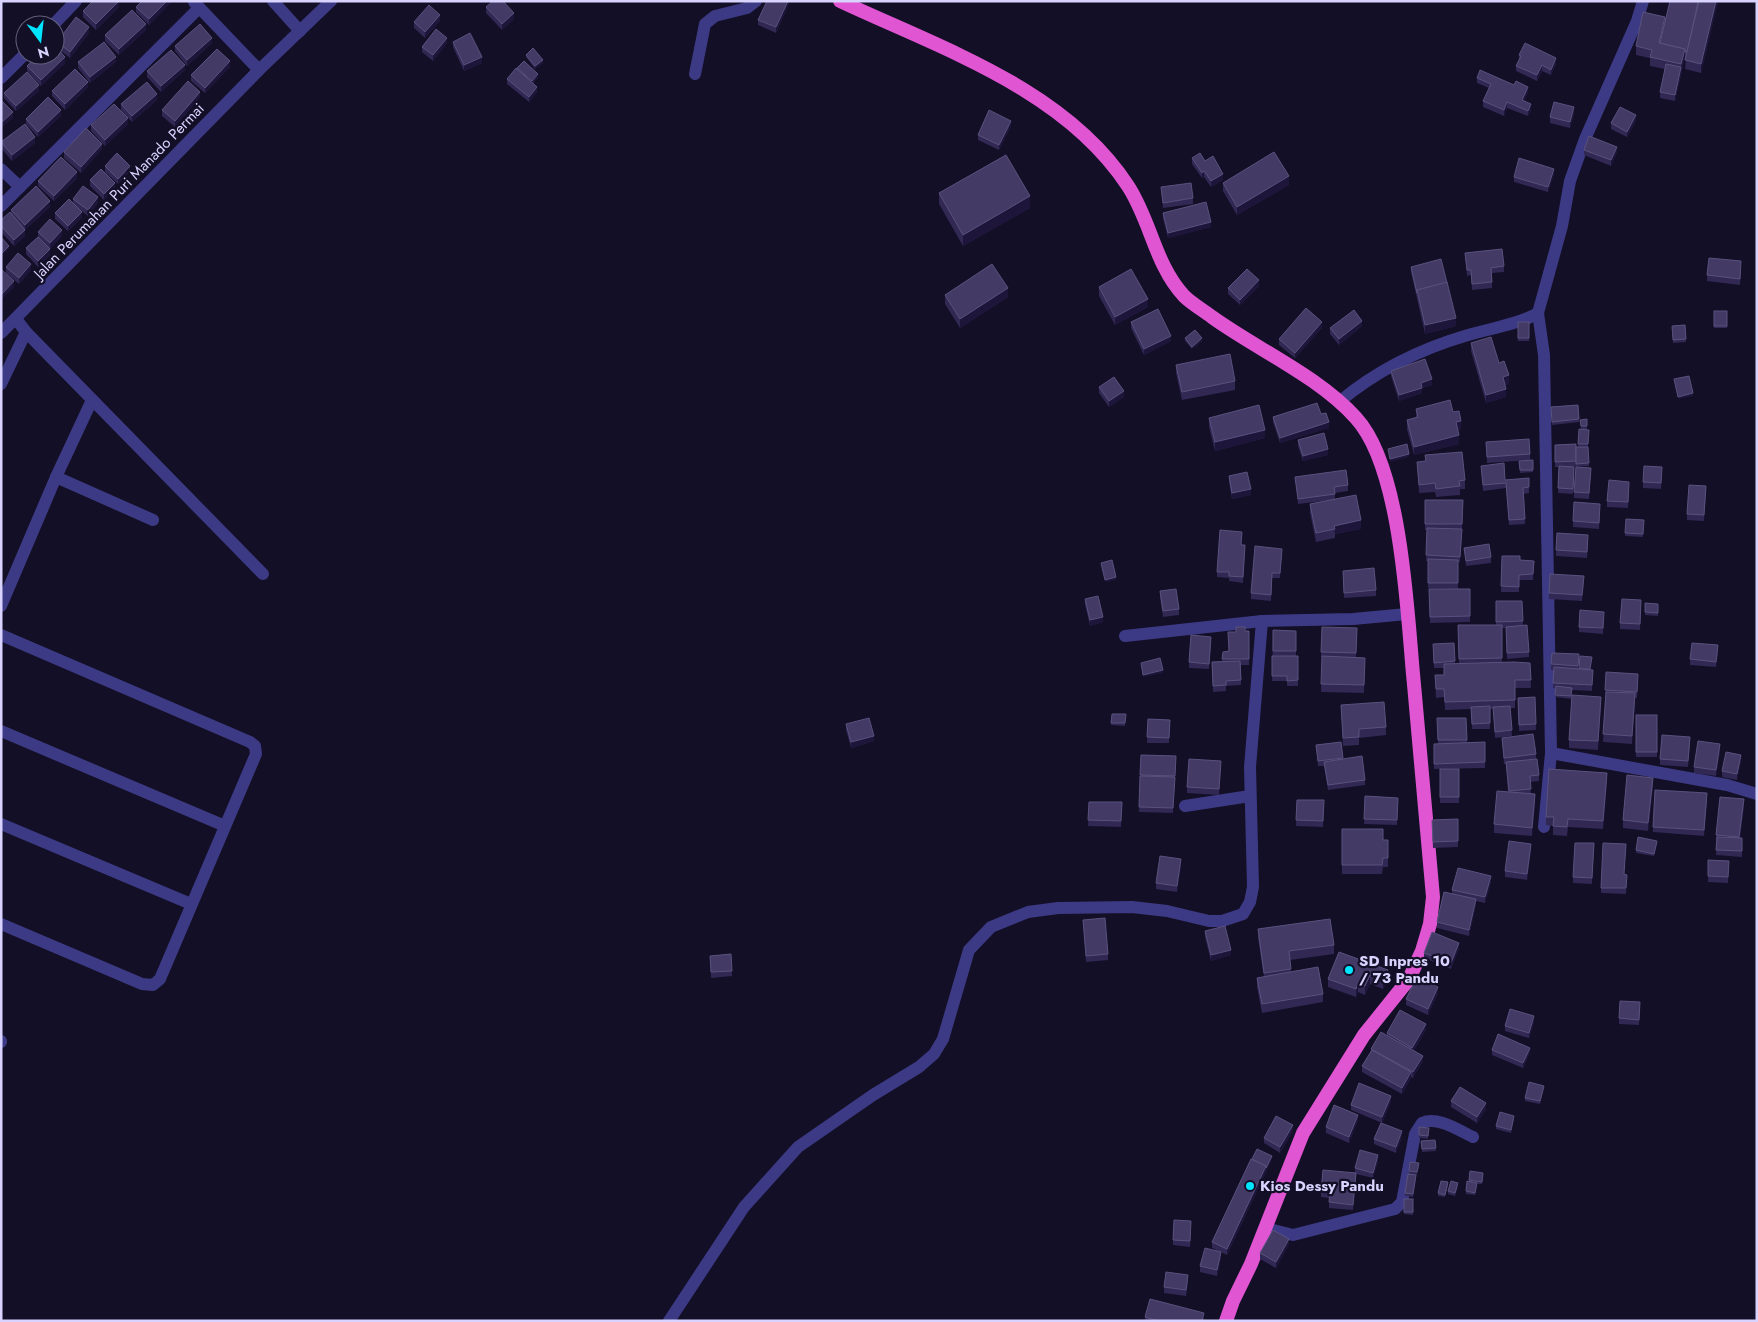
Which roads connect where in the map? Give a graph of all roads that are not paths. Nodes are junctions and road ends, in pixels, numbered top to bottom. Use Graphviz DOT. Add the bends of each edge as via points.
graph roads {
  1 [pos="76,1"];
  2 [pos="273,1"];
  3 [pos="330,1"];
  4 [pos="756,1"];
  5 [pos="840,1"];
  6 [pos="1643,1"];
  7 [pos="196,5"];
  8 [pos="63,15"];
  9 [pos="300,31"];
  10 [pos="15,64"];
  11 [pos="259,70"];
  12 [pos="694,74"];
  13 [pos="1,78"];
  14 [pos="1,170"];
  15 [pos="20,187"];
  16 [pos="1,206"];
  17 [pos="1538,313"];
  18 [pos="16,319"];
  19 [pos="26,332"];
  20 [pos="1,333"];
  21 [pos="1,384"];
  22 [pos="92,400"];
  23 [pos="1339,402"];
  24 [pos="56,477"];
  25 [pos="153,520"];
  26 [pos="262,574"];
  27 [pos="1,606"];
  28 [pos="1407,614"];
  29 [pos="1262,621"];
  30 [pos="1,635"];
  31 [pos="1125,636"];
  32 [pos="1,731"];
  33 [pos="1551,753"];
  34 [pos="1757,794"];
  35 [pos="1250,796"];
  36 [pos="1185,806"];
  37 [pos="1,824"];
  38 [pos="225,826"];
  39 [pos="1544,826"];
  40 [pos="191,904"];
  41 [pos="1,924"];
  42 [pos="1473,1137"];
  43 [pos="1265,1228"];
  44 [pos="669,1321"];
  45 [pos="1226,1321"];
  1 -- 8 [label="street"];
  2 -- 9 [label="street"];
  3 -- 9 [label="street, Jalan Perumahan Puri Manado Permai"];
  4 -- 12 [label="street" via="747,8 715,16 706,24"];
  5 -- 23 [label="highway" via="994,74 1032,94 1070,122 1105,156 1129,187 1164,268 1185,297"];
  6 -- 17 [label="street" via="1570,181 1562,226"];
  7 -- 11 [label="street"];
  7 -- 15 [label="street"];
  9 -- 11 [label="street, Jalan Perumahan Puri Manado Permai"];
  10 -- 13 [label="street"];
  11 -- 18 [label="street, Jalan Perumahan Puri Manado Permai"];
  14 -- 15 [label="street"];
  15 -- 16 [label="street"];
  17 -- 23 [label="street" via="1451,340 1403,359 1364,381"];
  17 -- 33 [label="street" via="1544,355"];
  18 -- 19 [label="street"];
  18 -- 20 [label="street, Jalan Perumahan Puri Manado Permai"];
  19 -- 21 [label="street"];
  19 -- 22 [label="street"];
  22 -- 24 [label="street"];
  22 -- 26 [label="street"];
  23 -- 28 [label="highway" via="1368,432 1380,459 1394,511"];
  24 -- 25 [label="street"];
  24 -- 27 [label="street"];
  28 -- 29 [label="street"];
  28 -- 43 [label="highway" via="1432,897 1430,924 1409,979 1364,1035 1302,1133"];
  29 -- 31 [label="street"];
  29 -- 35 [label="street"];
  30 -- 38 [label="street" via="255,746 256,754"];
  32 -- 38 [label="street"];
  33 -- 34 [label="street" via="1727,785"];
  33 -- 39 [label="street"];
  35 -- 36 [label="street"];
  35 -- 44 [label="street" via="1253,887 1243,914 1233,919 1209,921 1132,907 1058,908 1028,912 990,927 969,950 943,1039 934,1054 798,1147 744,1207"];
  37 -- 40 [label="street"];
  38 -- 40 [label="street"];
  40 -- 41 [label="street" via="160,978 153,985 142,984"];
  42 -- 43 [label="street" via="1438,1121 1422,1123 1415,1134 1402,1202 1395,1209 1293,1236"];
  43 -- 45 [label="highway"];
}
